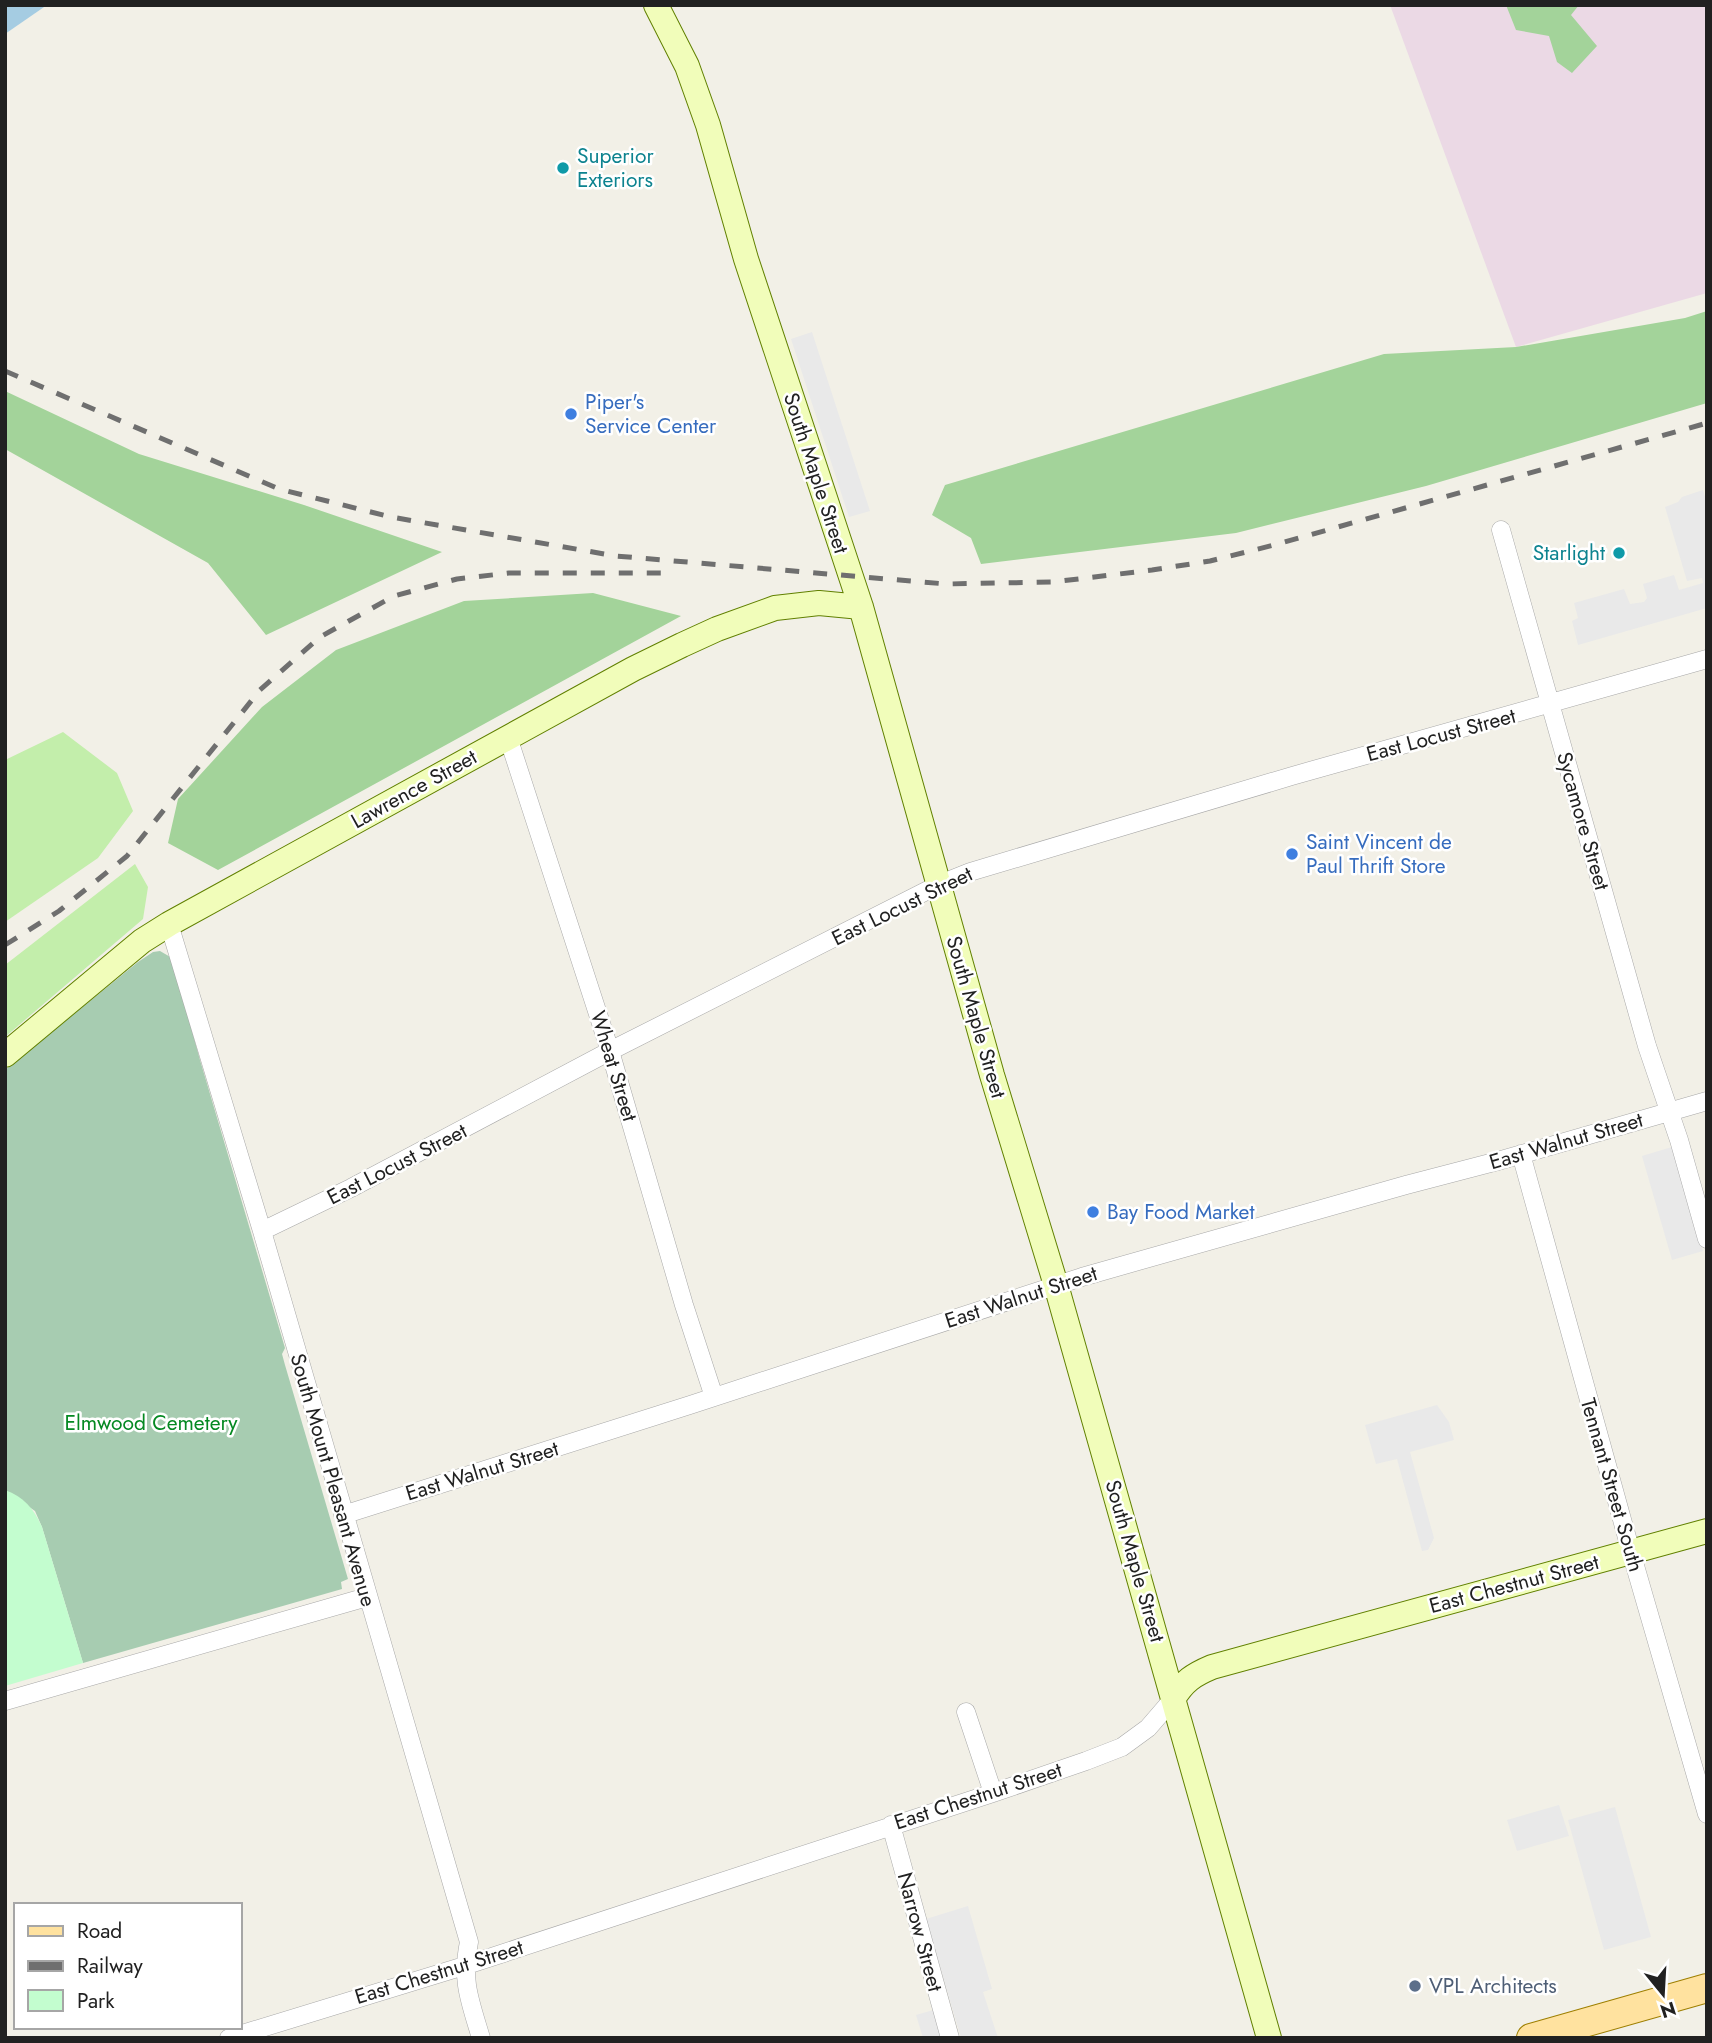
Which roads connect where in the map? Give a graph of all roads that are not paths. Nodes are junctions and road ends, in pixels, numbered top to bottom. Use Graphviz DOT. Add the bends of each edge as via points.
graph roads {
  1 [pos="656,5"];
  2 [pos="1501,530"];
  3 [pos="861,607"];
  4 [pos="1707,659"];
  5 [pos="1549,705"];
  6 [pos="508,737"];
  7 [pos="940,884"];
  8 [pos="169,924"];
  9 [pos="610,1051"];
  10 [pos="5,1055"];
  11 [pos="1707,1101"];
  12 [pos="1669,1110"];
  13 [pos="1521,1154"];
  14 [pos="262,1231"];
  15 [pos="1707,1239"];
  16 [pos="1056,1285"];
  17 [pos="714,1397"];
  18 [pos="343,1515"];
  19 [pos="1707,1531"];
  20 [pos="1631,1552"];
  21 [pos="367,1597"];
  22 [pos="1173,1699"];
  23 [pos="5,1701"];
  24 [pos="966,1712"];
  25 [pos="993,1793"];
  26 [pos="1707,1814"];
  27 [pos="891,1825"];
  28 [pos="464,1966"];
  29 [pos="1707,1988"];
  30 [pos="229,2038"];
  31 [pos="481,2038"];
  32 [pos="950,2038"];
  33 [pos="1269,2038"];
  34 [pos="1531,2038"];
  1 -- 3 [label="street, South Maple Street" via="687,66 708,125 746,259"];
  2 -- 5 [label="street, Sycamore Street"];
  3 -- 6 [label="street, Lawrence Street" via="819,603 775,608 717,629"];
  3 -- 7 [label="street, South Maple Street"];
  4 -- 5 [label="street, East Locust Street"];
  5 -- 7 [label="street, East Locust Street" via="1292,776"];
  5 -- 12 [label="street, Sycamore Street"];
  6 -- 8 [label="street, Lawrence Street"];
  6 -- 9 [label="street, Wheat Street"];
  7 -- 9 [label="street, East Locust Street"];
  7 -- 16 [label="street, South Maple Street"];
  8 -- 10 [label="street, Lawrence Street" via="142,941"];
  8 -- 14 [label="street, South Mount Pleasant Avenue"];
  9 -- 14 [label="street, East Locust Street"];
  9 -- 17 [label="street, Wheat Street"];
  11 -- 12 [label="street, East Walnut Street"];
  12 -- 13 [label="street, East Walnut Street"];
  12 -- 15 [label="street, Sycamore Street"];
  13 -- 16 [label="street, East Walnut Street"];
  13 -- 20 [label="street, Tennant Street South"];
  14 -- 18 [label="street, South Mount Pleasant Avenue"];
  16 -- 17 [label="street, East Walnut Street"];
  16 -- 22 [label="street, South Maple Street"];
  17 -- 18 [label="street, East Walnut Street"];
  18 -- 21 [label="street, South Mount Pleasant Avenue"];
  19 -- 20 [label="street, East Chestnut Street"];
  20 -- 22 [label="street, East Chestnut Street" via="1212,1667 1194,1674"];
  20 -- 26 [label="street, Tennant Street South"];
  21 -- 23 [label="street"];
  21 -- 28 [label="street, South Mount Pleasant Avenue" via="468,1942"];
  22 -- 25 [label="street, East Chestnut Street" via="1122,1747"];
  22 -- 33 [label="street, South Maple Street"];
  24 -- 25 [label="street"];
  25 -- 27 [label="street, East Chestnut Street"];
  27 -- 28 [label="street, East Chestnut Street"];
  27 -- 32 [label="street, Narrow Street"];
  28 -- 30 [label="street, East Chestnut Street"];
  28 -- 31 [label="street, South Mount Pleasant Avenue" via="466,1990"];
  29 -- 34 [label="main road"];
}
